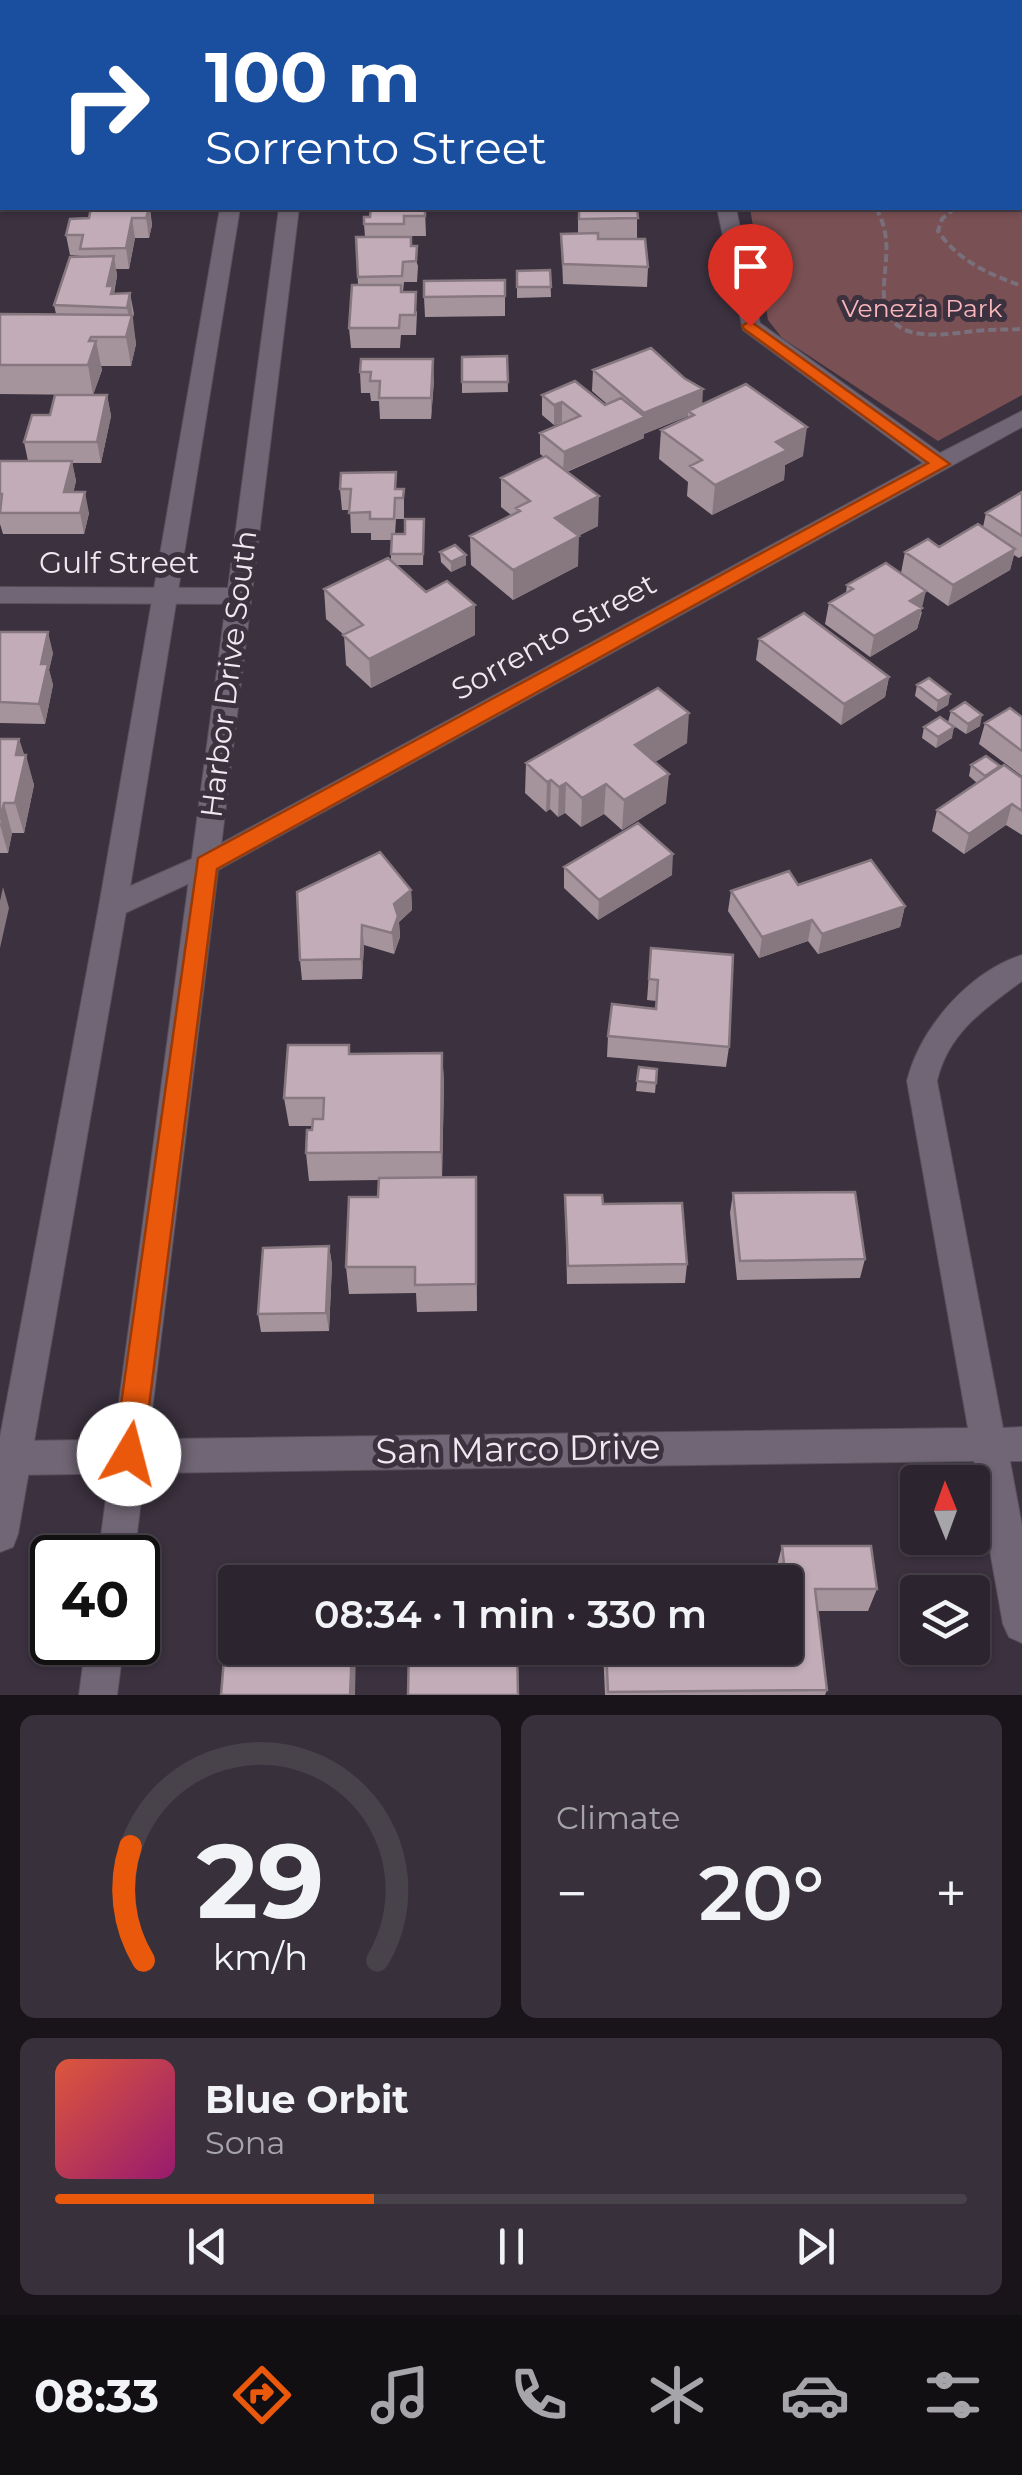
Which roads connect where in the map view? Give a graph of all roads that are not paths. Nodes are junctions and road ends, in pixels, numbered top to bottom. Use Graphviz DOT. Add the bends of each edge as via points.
graph roads {
  1 [pos="230,210"];
  2 [pos="289,210"];
  3 [pos="726,210"];
  4 [pos="1022,418"];
  5 [pos="940,464"];
  6 [pos="166,595"];
  7 [pos="0,596"];
  8 [pos="237,596"];
  9 [pos="206,864"];
  10 [pos="113,906"];
  11 [pos="1022,966"];
  12 [pos="1006,1444"];
  13 [pos="129,1454"];
  14 [pos="14,1458"];
  15 [pos="0,1534"];
  16 [pos="119,1535"];
  17 [pos="1022,1624"];
  18 [pos="102,1665"];
  19 [pos="98,1695"];
  1 -- 6 [label="street"];
  2 -- 8 [label="street, Harbor Drive South"];
  3 -- 5 [label="street" via="750,326"];
  4 -- 5 [label="street, Sorrento Street"];
  5 -- 9 [label="street, Sorrento Street"];
  6 -- 7 [label="street, Gulf Street"];
  6 -- 8 [label="street, Gulf Street"];
  6 -- 10 [label="street"];
  8 -- 9 [label="street, Harbor Drive South"];
  9 -- 10 [label="street, Sorrento Street"];
  9 -- 13 [label="street, Harbor Drive South"];
  10 -- 14 [label="street"];
  11 -- 12 [label="street" via="950,1021 931,1046 922,1081"];
  12 -- 13 [label="street, San Marco Drive"];
  12 -- 17 [label="street"];
  13 -- 14 [label="street, San Marco Drive"];
  13 -- 16 [label="street, Harbor Drive South"];
  14 -- 15 [label="street"];
  18 -- 19 [label="street"];
}
